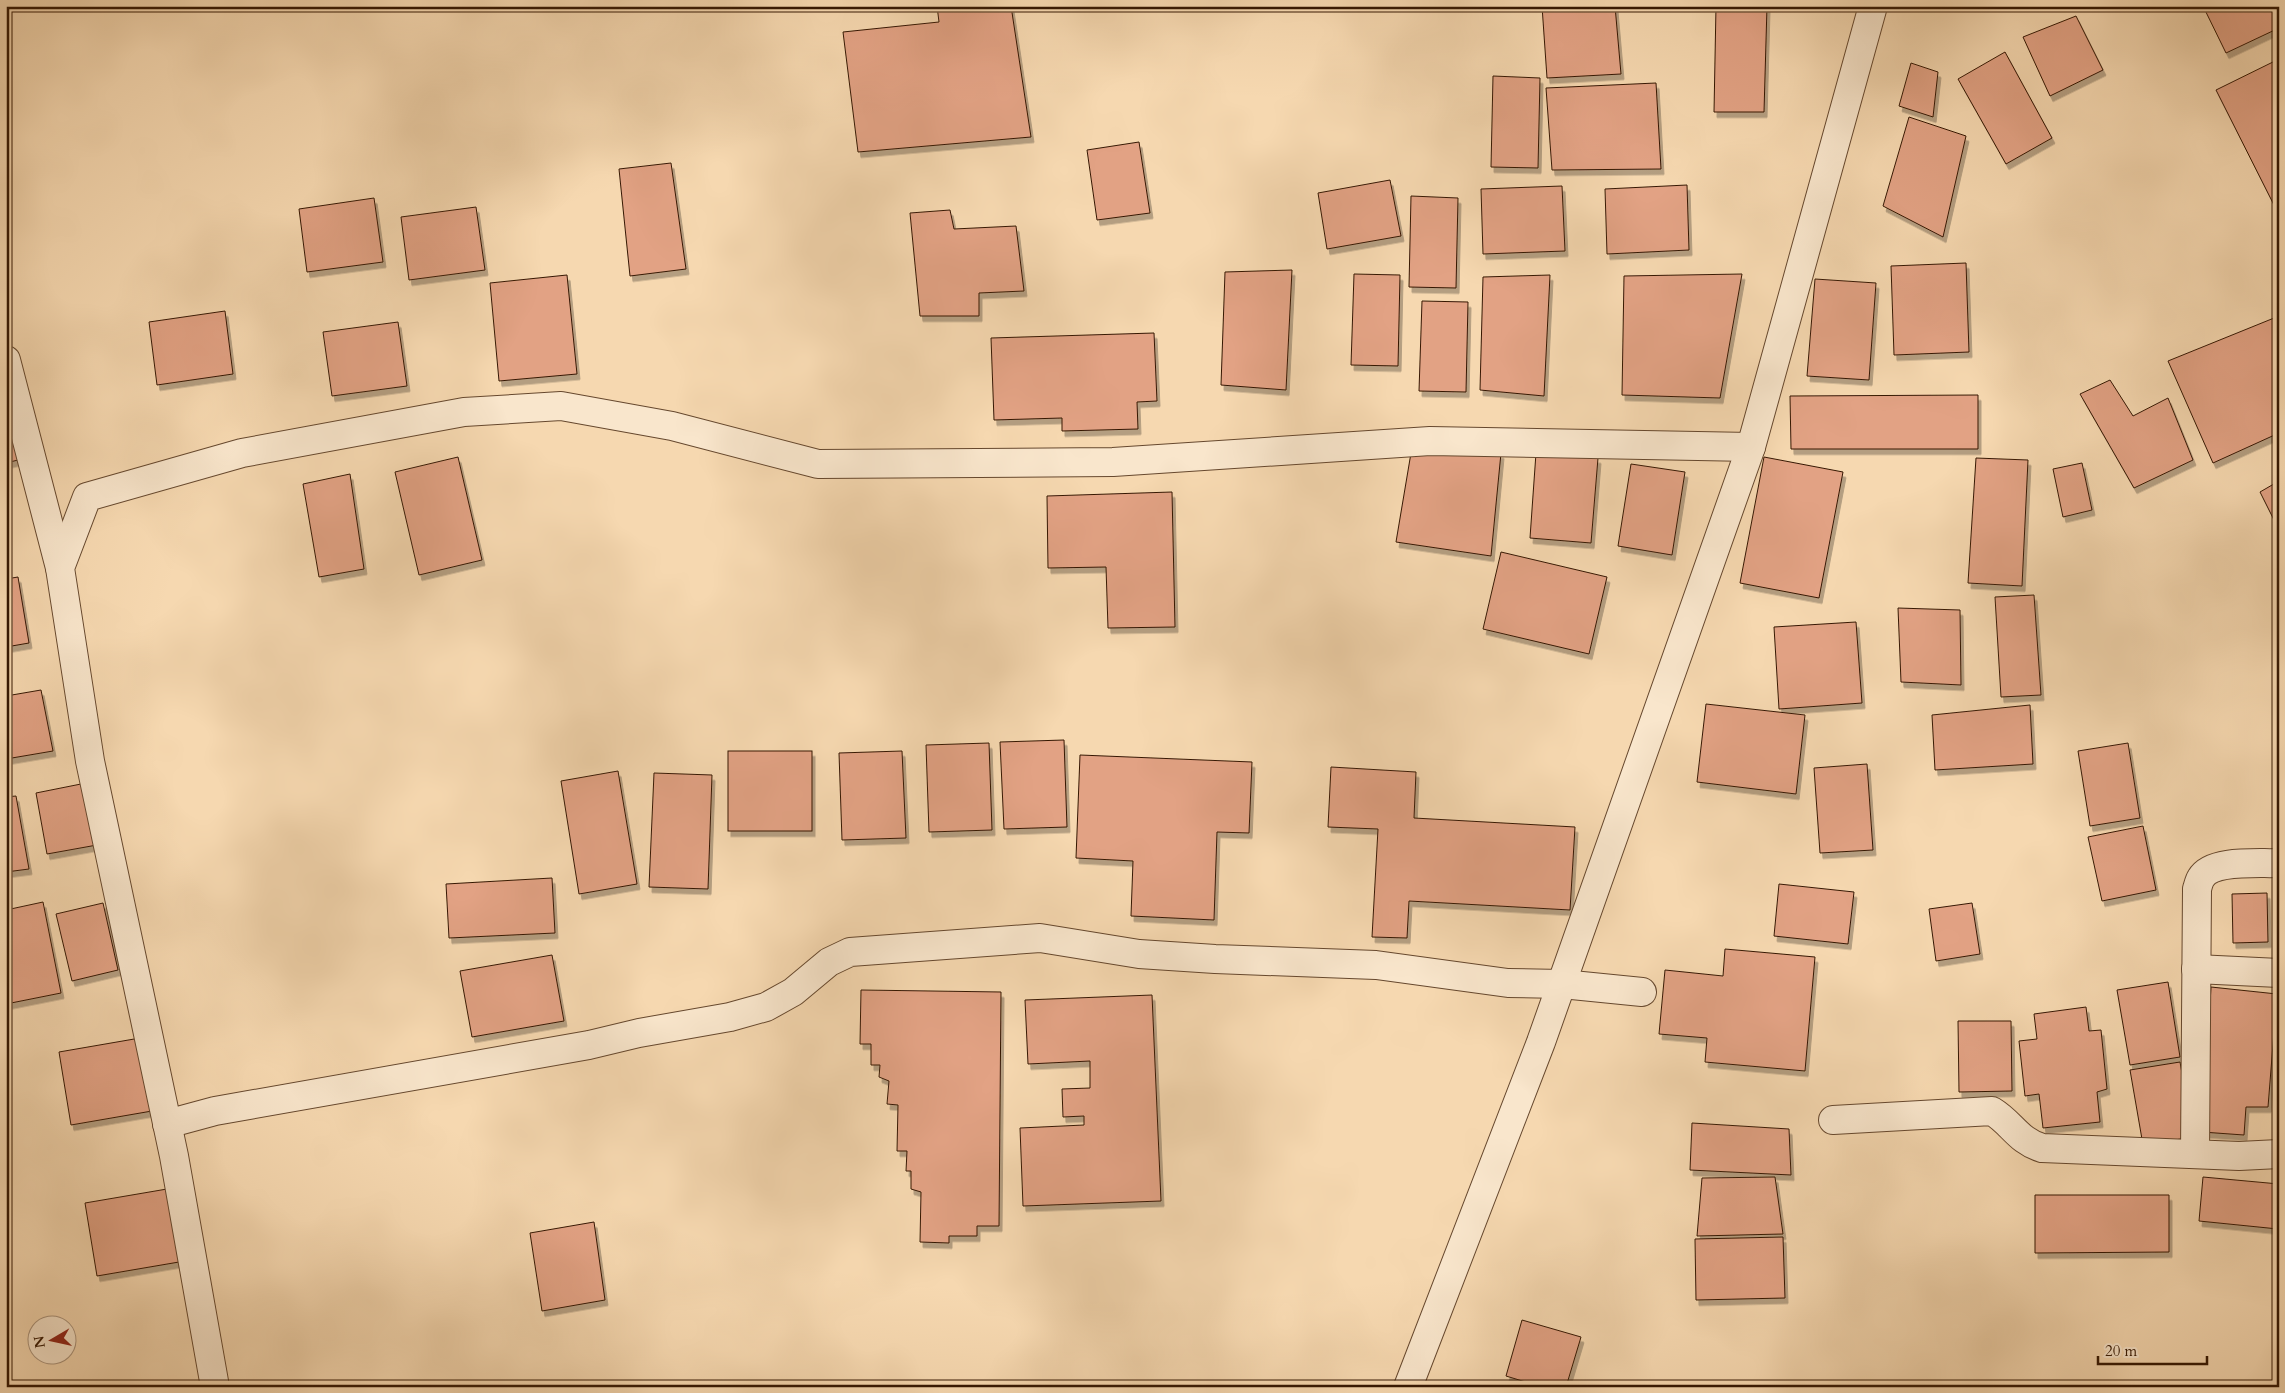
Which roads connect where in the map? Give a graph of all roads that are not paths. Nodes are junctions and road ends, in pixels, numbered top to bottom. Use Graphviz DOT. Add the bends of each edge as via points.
graph roads {
  1 [pos="1873,6"];
  2 [pos="6,360"];
  3 [pos="1751,447"];
  4 [pos="60,568"];
  5 [pos="2279,863"];
  6 [pos="2196,970"];
  7 [pos="2279,973"];
  8 [pos="1562,984"];
  9 [pos="1642,992"];
  10 [pos="1833,1120"];
  11 [pos="167,1124"];
  12 [pos="2195,1154"];
  13 [pos="2279,1154"];
  14 [pos="215,1387"];
  15 [pos="1408,1387"];
  1 -- 3 [label="street"];
  2 -- 4 [label="street"];
  3 -- 4 [label="street" via="1430,441 1113,462 818,464 672,426 561,406 464,412 242,453 87,497"];
  3 -- 8 [label="street"];
  4 -- 11 [label="street" via="90,761"];
  5 -- 6 [label="street" via="2224,865 2201,877 2197,889"];
  6 -- 7 [label="street"];
  6 -- 12 [label="street"];
  8 -- 9 [label="street"];
  8 -- 11 [label="street" via="1508,983 1376,965 1139,954 1040,938 850,952 829,962 793,992 766,1007 589,1045 216,1111"];
  8 -- 15 [label="street"];
  10 -- 12 [label="street" via="1992,1111 2004,1118 2028,1144 2042,1148"];
  11 -- 14 [label="street"];
  12 -- 13 [label="street"];
}
